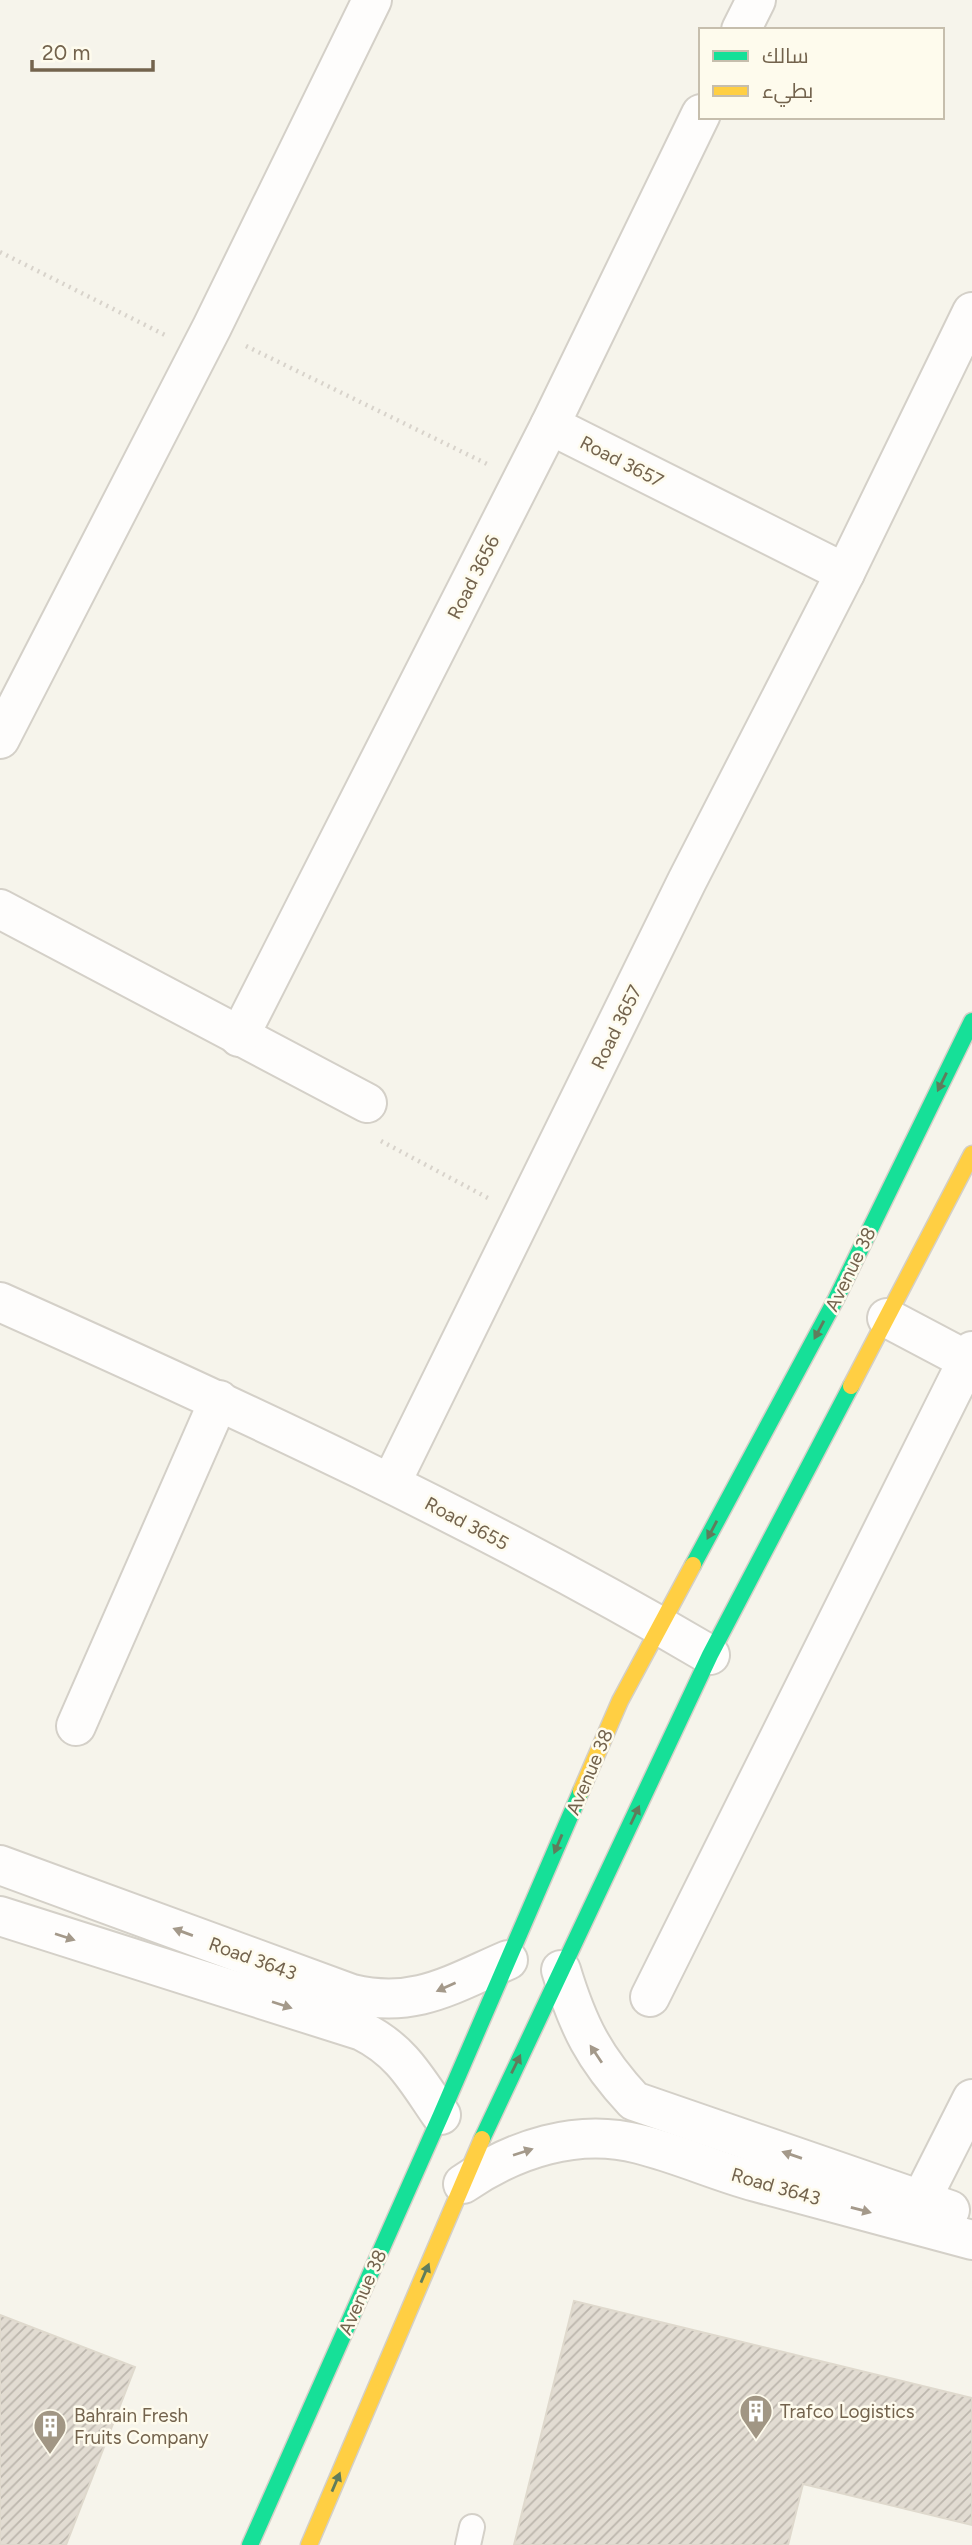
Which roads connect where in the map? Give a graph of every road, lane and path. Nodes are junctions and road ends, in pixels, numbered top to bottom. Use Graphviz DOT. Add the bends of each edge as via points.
graph roads {
  1 [pos="372,0"];
  2 [pos="756,0"];
  3 [pos="742,28"];
  4 [pos="699,118"];
  5 [pos="0,252"];
  6 [pos="972,312"];
  7 [pos="205,339"];
  8 [pos="550,425"];
  9 [pos="522,480"];
  10 [pos="845,573"];
  11 [pos="0,739"];
  12 [pos="0,909"];
  13 [pos="972,1021"];
  14 [pos="239,1037"];
  15 [pos="367,1103"];
  16 [pos="972,1154"];
  17 [pos="522,1217"];
  18 [pos="0,1302"];
  19 [pos="887,1318"];
  20 [pos="970,1358"];
  21 [pos="219,1400"];
  22 [pos="391,1483"];
  23 [pos="660,1626"];
  24 [pos="710,1655"];
  25 [pos="76,1726"];
  26 [pos="0,1865"];
  27 [pos="0,1916"];
  28 [pos="508,1960"];
  29 [pos="561,1970"];
  30 [pos="650,1997"];
  31 [pos="972,2099"];
  32 [pos="441,2115"];
  33 [pos="463,2184"];
  34 [pos="921,2200"];
  35 [pos="972,2217"];
  36 [pos="972,2240"];
  37 [pos="250,2545"];
  38 [pos="309,2545"];
  1 -- 7 [label="street"];
  2 -- 3 [label="street"];
  4 -- 8 [label="street, Road 3656"];
  5 -- 7 [label="path"];
  6 -- 10 [label="street, Road 3657"];
  7 -- 9 [label="path" via="260,353"];
  7 -- 11 [label="street"];
  8 -- 9 [label="street, Road 3656"];
  8 -- 10 [label="street, Road 3657"];
  9 -- 14 [label="street, Road 3656"];
  10 -- 17 [label="street, Road 3657"];
  12 -- 14 [label="street"];
  13 -- 23 [label="street, Avenue 38, one-way" via="836,1299"];
  14 -- 15 [label="street"];
  15 -- 17 [label="path" via="377,1138"];
  16 -- 19 [label="street"];
  17 -- 22 [label="street, Road 3657"];
  18 -- 21 [label="street, Road 3655"];
  19 -- 20 [label="street"];
  19 -- 24 [label="street"];
  20 -- 30 [label="street"];
  21 -- 22 [label="street, Road 3655"];
  21 -- 25 [label="street"];
  22 -- 23 [label="street, Road 3655"];
  23 -- 24 [label="street, Road 3655"];
  23 -- 28 [label="street, Avenue 38, one-way" via="620,1701"];
  29 -- 24 [label="street, one-way"];
  28 -- 26 [label="street, Road 3643, one-way" via="432,1993 392,2000 372,1998"];
  27 -- 32 [label="street, Road 3643, one-way" via="362,2031 399,2056"];
  28 -- 32 [label="street, Avenue 38"];
  33 -- 29 [label="street, one-way"];
  34 -- 29 [label="street, Road 3643, one-way" via="634,2101 588,2042"];
  31 -- 34 [label="street"];
  32 -- 37 [label="street, Avenue 38"];
  33 -- 36 [label="street, Road 3643, one-way" via="510,2156 540,2146 604,2139 637,2143 753,2181"];
  38 -- 33 [label="street, one-way"];
  34 -- 35 [label="street, Road 3643"];
}
